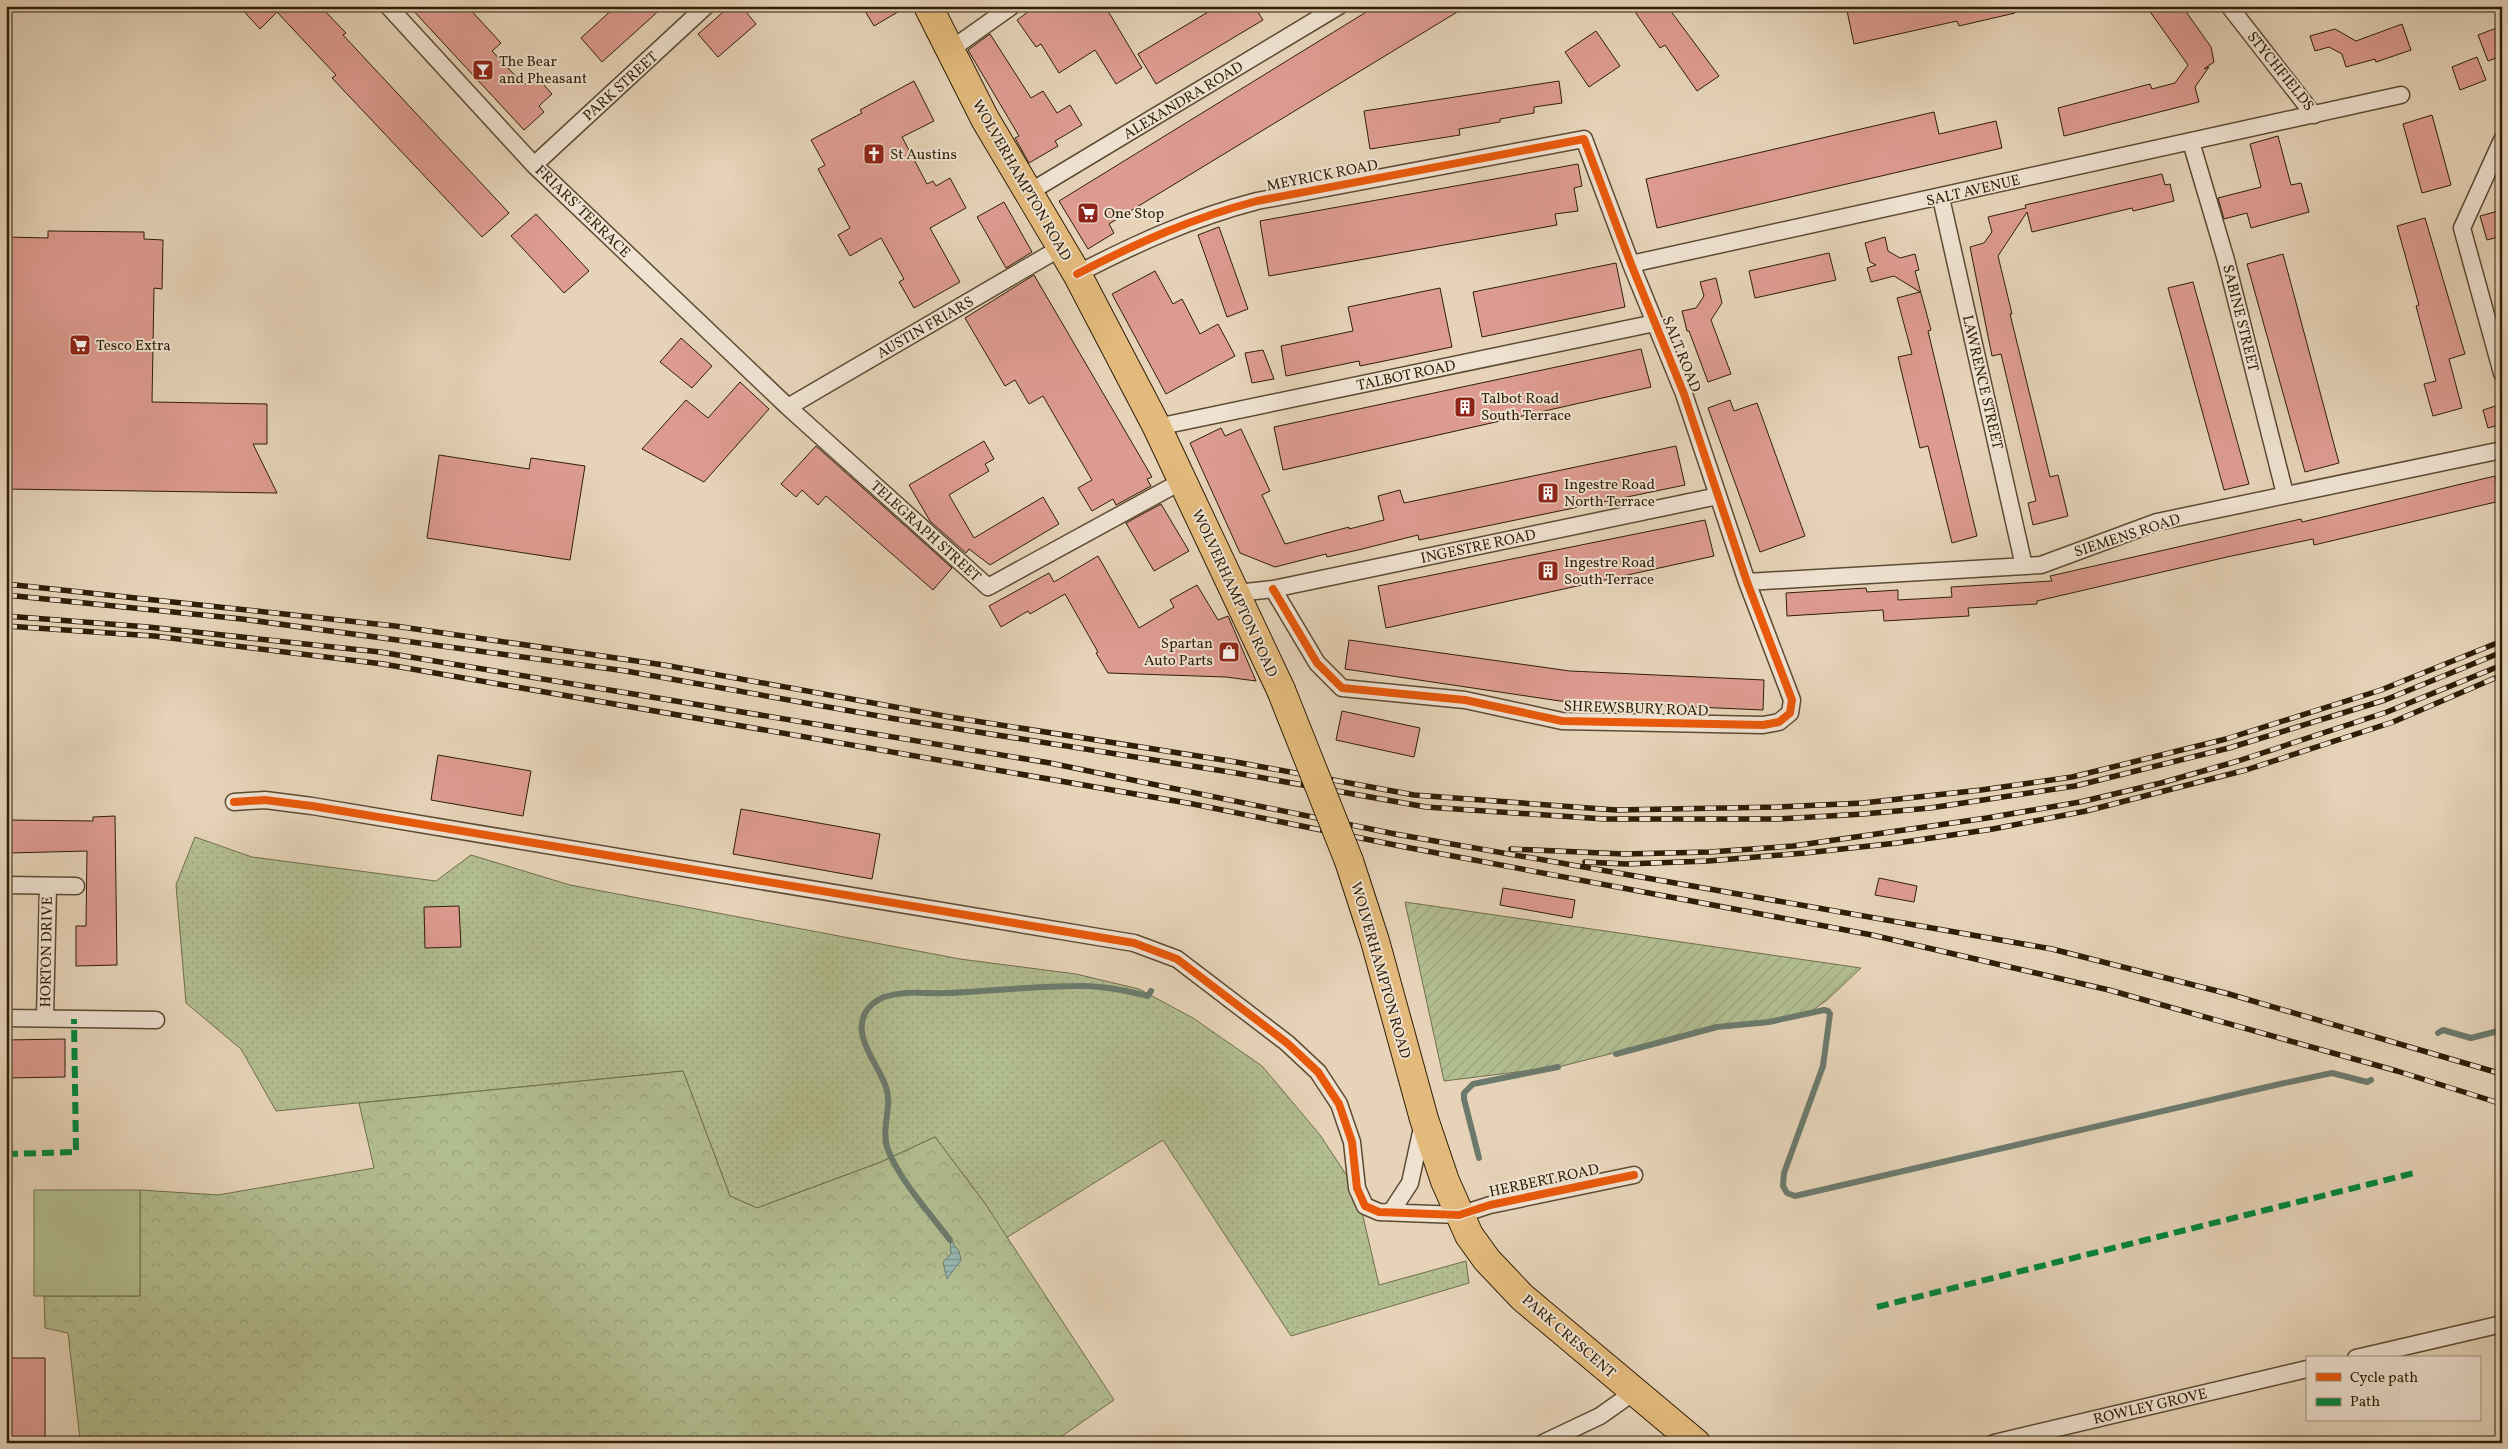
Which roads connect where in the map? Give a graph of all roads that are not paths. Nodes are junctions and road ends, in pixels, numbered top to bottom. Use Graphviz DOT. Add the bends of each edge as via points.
graph roads {
  1 [pos="388,6"];
  2 [pos="928,6"];
  3 [pos="1012,6"];
  4 [pos="1339,6"];
  5 [pos="2229,6"];
  6 [pos="698,9"];
  7 [pos="950,50"];
  8 [pos="2401,95"];
  9 [pos="2314,115"];
  10 [pos="1584,139"];
  11 [pos="2502,140"];
  12 [pos="2191,142"];
  13 [pos="534,165"];
  14 [pos="1028,193"];
  15 [pos="1941,198"];
  16 [pos="1062,247"];
  17 [pos="1631,264"];
  18 [pos="1077,274"];
  19 [pos="1655,323"];
  20 [pos="2502,373"];
  21 [pos="788,407"];
  22 [pos="1157,427"];
  23 [pos="2502,450"];
  24 [pos="1182,480"];
  25 [pos="2285,494"];
  26 [pos="1718,496"];
  27 [pos="2024,566"];
  28 [pos="1747,582"];
  29 [pos="1272,589"];
  30 [pos="1237,594"];
  31 [pos="234,802"];
  32 [pos="6,885"];
  33 [pos="48,886"];
  34 [pos="76,886"];
  35 [pos="6,1018"];
  36 [pos="45,1018"];
  37 [pos="156,1020"];
  38 [pos="1424,1119"];
  39 [pos="1634,1174"];
  40 [pos="1391,1212"];
  41 [pos="1459,1215"];
  42 [pos="2502,1324"];
  43 [pos="2365,1356"];
  44 [pos="2306,1369"];
  45 [pos="1634,1392"];
  46 [pos="1543,1443"];
  47 [pos="1696,1443"];
  48 [pos="1994,1443"];
  1 -- 13 [label="street, FRIARS' TERRACE"];
  2 -- 7 [label="highway, WOLVERHAMPTON ROAD"];
  3 -- 7 [label="street"];
  4 -- 14 [label="street, ALEXANDRA ROAD"];
  5 -- 9 [label="street, STYCHFIELDS"];
  6 -- 13 [label="street, PARK STREET"];
  7 -- 14 [label="highway, WOLVERHAMPTON ROAD"];
  8 -- 9 [label="street, STYCHFIELDS"];
  9 -- 12 [label="street, SALT AVENUE"];
  10 -- 17 [label="street, SALT ROAD"];
  10 -- 18 [label="street, MEYRICK ROAD" via="1230,208 1178,225"];
  11 -- 20 [label="street" via="2462,228"];
  12 -- 15 [label="street, SALT AVENUE"];
  12 -- 25 [label="street, SABINE STREET" via="2226,260"];
  13 -- 21 [label="street, FRIARS' TERRACE"];
  14 -- 16 [label="highway, WOLVERHAMPTON ROAD"];
  15 -- 17 [label="street, SALT AVENUE"];
  15 -- 27 [label="street, LAWRENCE STREET"];
  16 -- 18 [label="highway, WOLVERHAMPTON ROAD"];
  16 -- 21 [label="street, AUSTIN FRIARS"];
  17 -- 19 [label="street, SALT ROAD"];
  18 -- 22 [label="highway, WOLVERHAMPTON ROAD"];
  19 -- 22 [label="street, TALBOT ROAD"];
  19 -- 26 [label="street, SALT ROAD" via="1684,394"];
  21 -- 24 [label="street, TELEGRAPH STREET" via="988,588"];
  22 -- 24 [label="highway, WOLVERHAMPTON ROAD"];
  23 -- 25 [label="street, SIEMENS ROAD"];
  24 -- 30 [label="highway, WOLVERHAMPTON ROAD"];
  25 -- 27 [label="street, SIEMENS ROAD" via="2157,522 2041,565"];
  26 -- 28 [label="street, SALT ROAD"];
  26 -- 29 [label="street, INGESTRE ROAD"];
  27 -- 28 [label="street, SIEMENS ROAD"];
  28 -- 29 [label="street, SHREWSBURY ROAD" via="1792,700 1790,713 1779,722 1763,725 1562,720 1465,700 1342,688 1317,663"];
  29 -- 30 [label="street, INGESTRE ROAD"];
  30 -- 38 [label="highway, WOLVERHAMPTON ROAD, bridge" via="1281,690 1349,861 1375,940"];
  31 -- 40 [label="street, HERBERT ROAD" via="265,800 312,806 1134,942 1177,958 1287,1043 1318,1072 1339,1104 1352,1142 1357,1188 1365,1206 1379,1212"];
  32 -- 33 [label="street, HORTON DRIVE"];
  33 -- 34 [label="street, HORTON DRIVE"];
  33 -- 36 [label="street, HORTON DRIVE"];
  35 -- 36 [label="street"];
  36 -- 37 [label="street"];
  38 -- 40 [label="street" via="1410,1183"];
  38 -- 41 [label="highway, WOLVERHAMPTON ROAD"];
  39 -- 41 [label="street, HERBERT ROAD"];
  40 -- 41 [label="street, HERBERT ROAD"];
  41 -- 45 [label="highway, PARK CRESCENT" via="1487,1260 1522,1297"];
  42 -- 43 [label="street"];
  44 -- 48 [label="street, ROWLEY GROVE"];
  45 -- 46 [label="street" via="1600,1416"];
  45 -- 47 [label="highway, PARK CRESCENT"];
}
